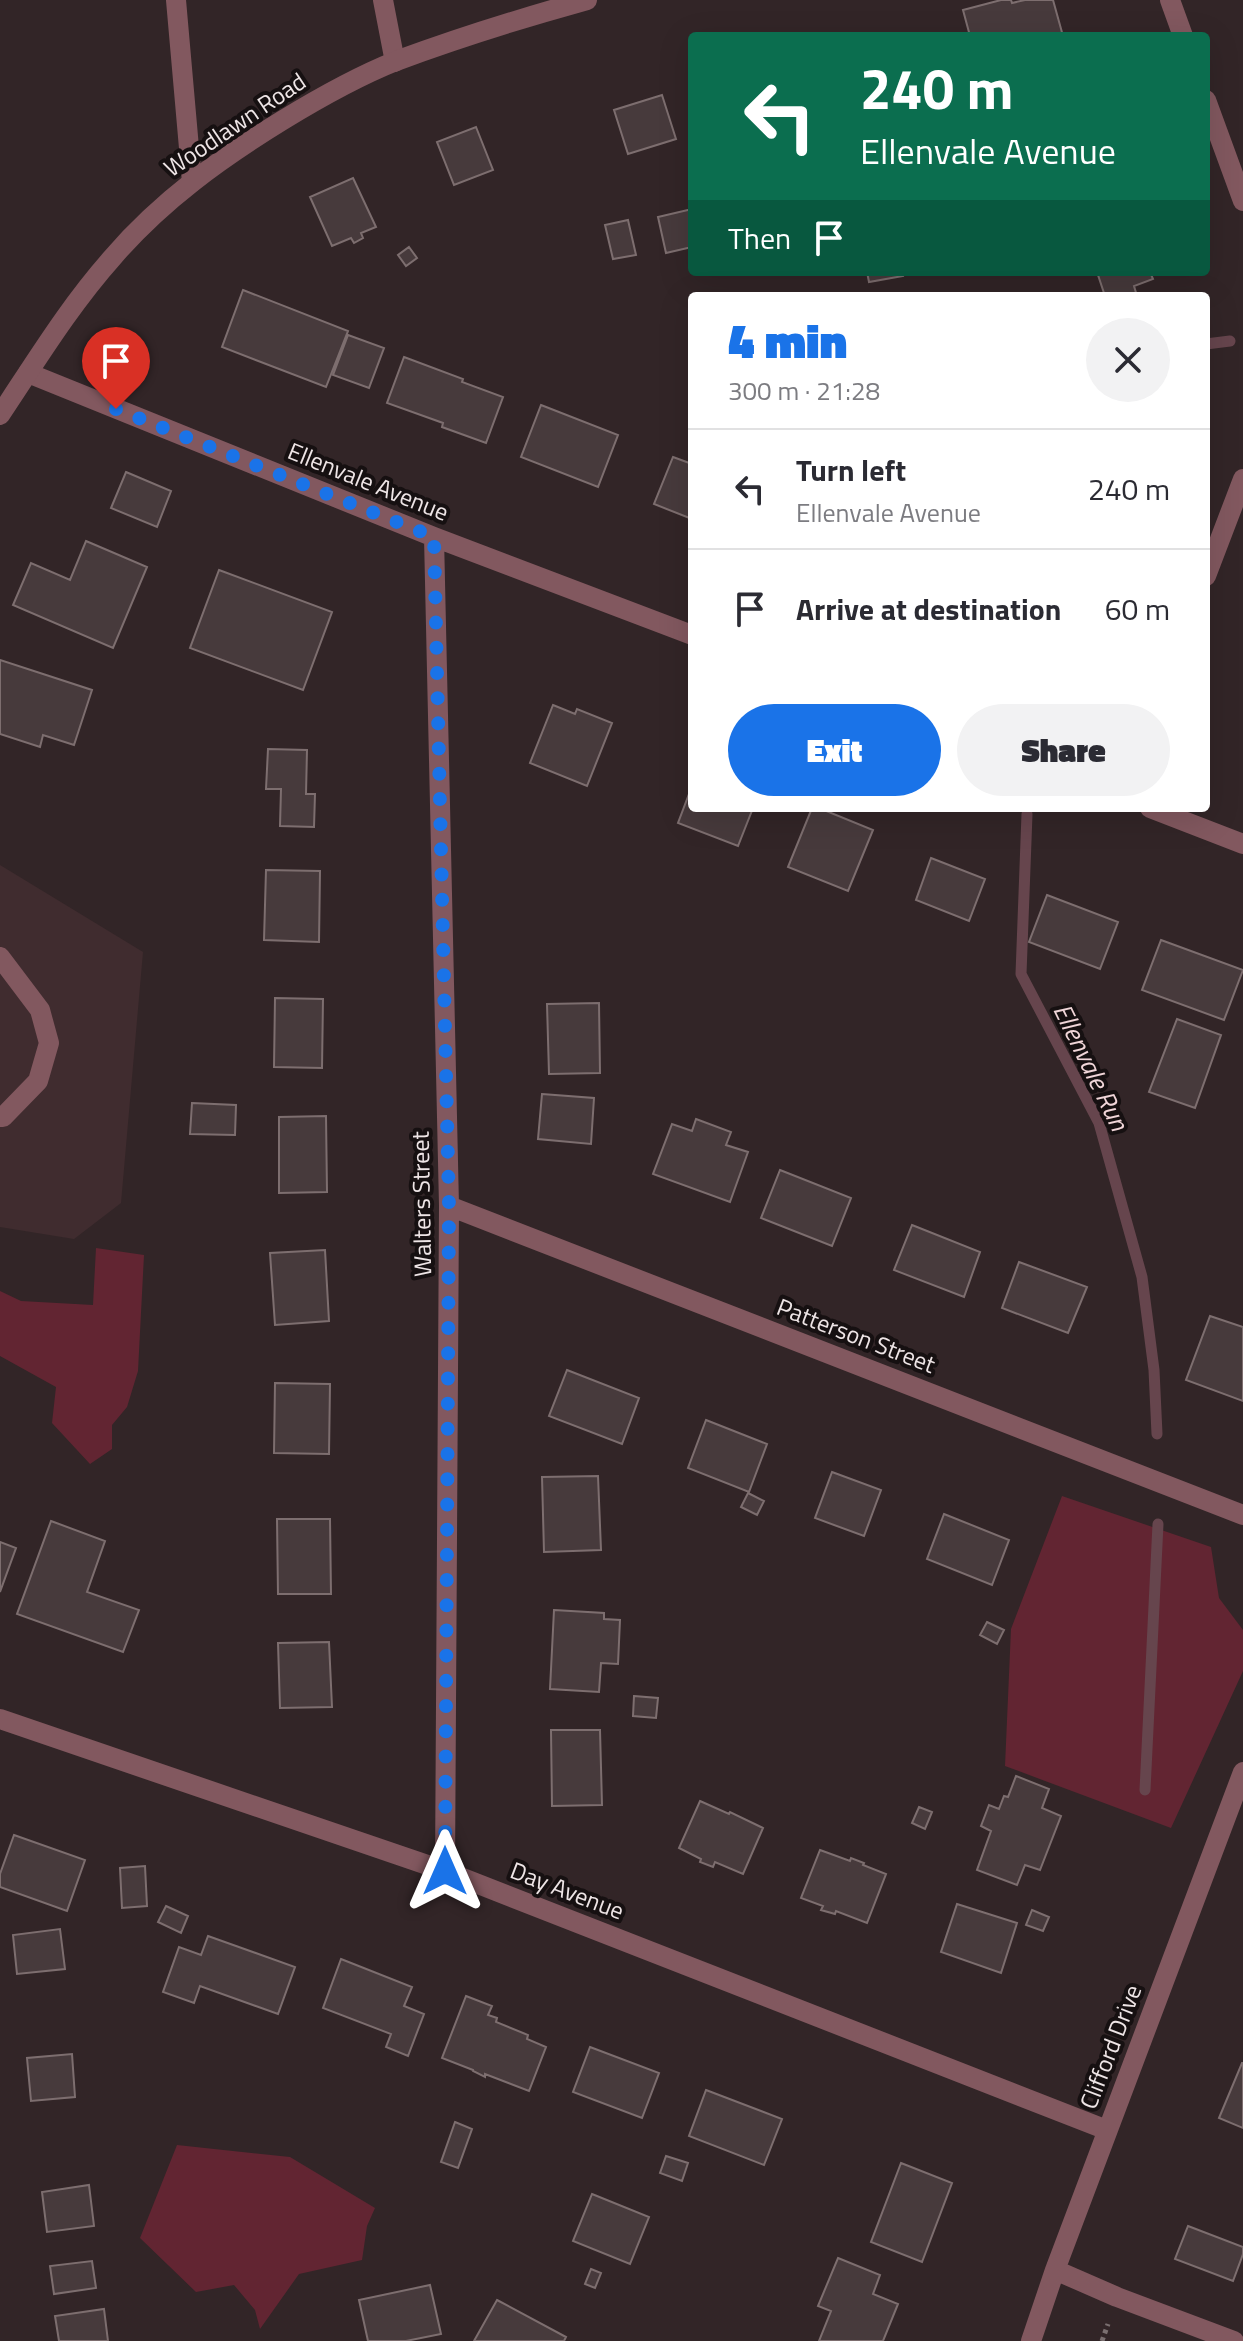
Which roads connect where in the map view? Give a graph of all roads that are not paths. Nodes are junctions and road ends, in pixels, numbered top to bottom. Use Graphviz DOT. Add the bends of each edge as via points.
graph roads {
  1 [pos="176,0"];
  2 [pos="383,0"];
  3 [pos="587,0"];
  4 [pos="1170,0"];
  5 [pos="1182,32"];
  6 [pos="395,62"];
  7 [pos="1210,111"];
  8 [pos="192,182"];
  9 [pos="1243,201"];
  10 [pos="28,373"];
  11 [pos="0,415"];
  12 [pos="1243,479"];
  13 [pos="434,537"];
  14 [pos="1210,566"];
  15 [pos="688,633"];
  16 [pos="1160,812"];
  17 [pos="1243,844"];
  18 [pos="0,957"];
  19 [pos="0,1117"];
  20 [pos="449,1206"];
  21 [pos="1243,1515"];
  22 [pos="0,1719"];
  23 [pos="1243,1772"];
  24 [pos="445,1871"];
  25 [pos="1107,2130"];
  26 [pos="1055,2270"];
  27 [pos="1031,2341"];
  28 [pos="1234,2341"];
  1 -- 8 [label="street"];
  2 -- 6 [label="street"];
  3 -- 6 [label="street, Woodlawn Road"];
  4 -- 5 [label="street"];
  6 -- 8 [label="street, Woodlawn Road" via="315,100"];
  7 -- 9 [label="street"];
  8 -- 10 [label="street, Woodlawn Road" via="114,254"];
  10 -- 11 [label="street, Woodlawn Road"];
  10 -- 13 [label="street, Ellenvale Avenue"];
  12 -- 14 [label="street"];
  13 -- 15 [label="street, Ellenvale Avenue"];
  13 -- 20 [label="street, Walters Street"];
  16 -- 17 [label="street"];
  18 -- 19 [label="street" via="40,1010 49,1043 38,1081"];
  20 -- 21 [label="street, Patterson Street"];
  20 -- 24 [label="street, Walters Street"];
  22 -- 24 [label="street, Day Avenue"];
  23 -- 25 [label="street, Clifford Drive"];
  24 -- 25 [label="street, Day Avenue"];
  25 -- 26 [label="street, Clifford Drive"];
  26 -- 27 [label="street, Clifford Drive"];
  26 -- 28 [label="street"];
}
